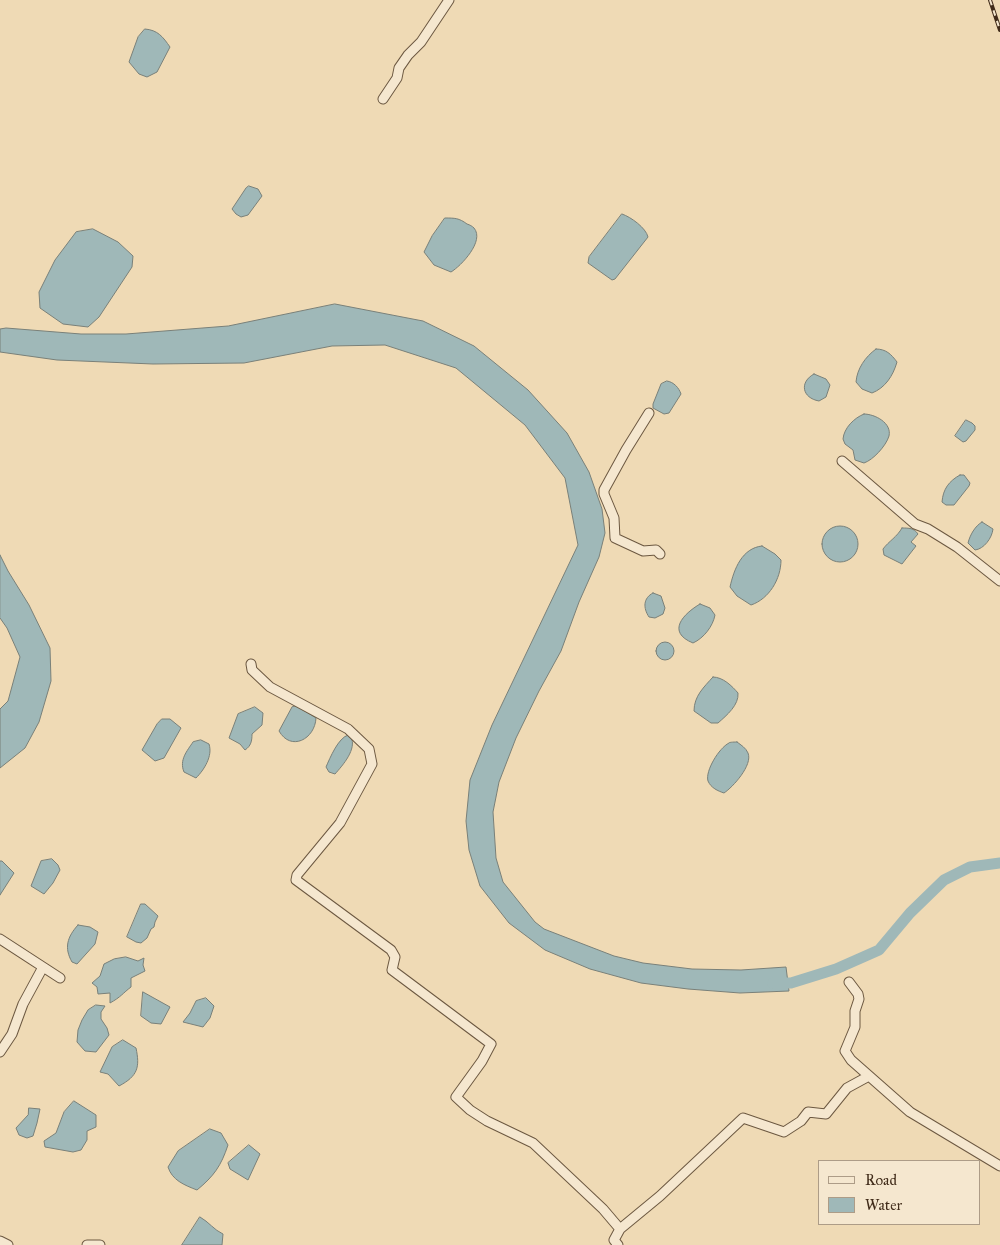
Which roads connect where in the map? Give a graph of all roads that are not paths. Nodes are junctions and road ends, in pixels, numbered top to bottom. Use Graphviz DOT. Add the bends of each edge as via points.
graph roads {
  1 [pos="449,0"];
  2 [pos="384,99"];
  3 [pos="649,413"];
  4 [pos="842,461"];
  5 [pos="660,554"];
  6 [pos="1000,581"];
  7 [pos="251,664"];
  8 [pos="0,939"];
  9 [pos="43,967"];
  10 [pos="60,978"];
  11 [pos="849,982"];
  12 [pos="0,1052"];
  13 [pos="868,1076"];
  14 [pos="1000,1166"];
  15 [pos="620,1229"];
  16 [pos="0,1241"];
  17 [pos="8,1245"];
  18 [pos="87,1245"];
  19 [pos="100,1245"];
  20 [pos="618,1245"];
  1 -- 2 [label="street" via="399,68 397,78"];
  3 -- 5 [label="street" via="617,465 604,494 614,518 616,538 643,551 656,550"];
  4 -- 6 [label="street" via="915,524 957,547"];
  7 -- 15 [label="street" via="252,670 270,687 348,729 369,749 372,764 340,823 296,880 391,950 395,957 392,970 491,1044 456,1097 487,1121 533,1143"];
  8 -- 9 [label="street"];
  9 -- 10 [label="street"];
  9 -- 12 [label="street" via="23,1004 12,1034"];
  11 -- 13 [label="street" via="859,999 855,1027 845,1051"];
  13 -- 14 [label="street" via="910,1112"];
  13 -- 15 [label="street" via="846,1088 826,1114 808,1112 784,1132 743,1118"];
  15 -- 20 [label="street" via="614,1240"];
  16 -- 17 [label="street"];
  18 -- 19 [label="street"];
}
